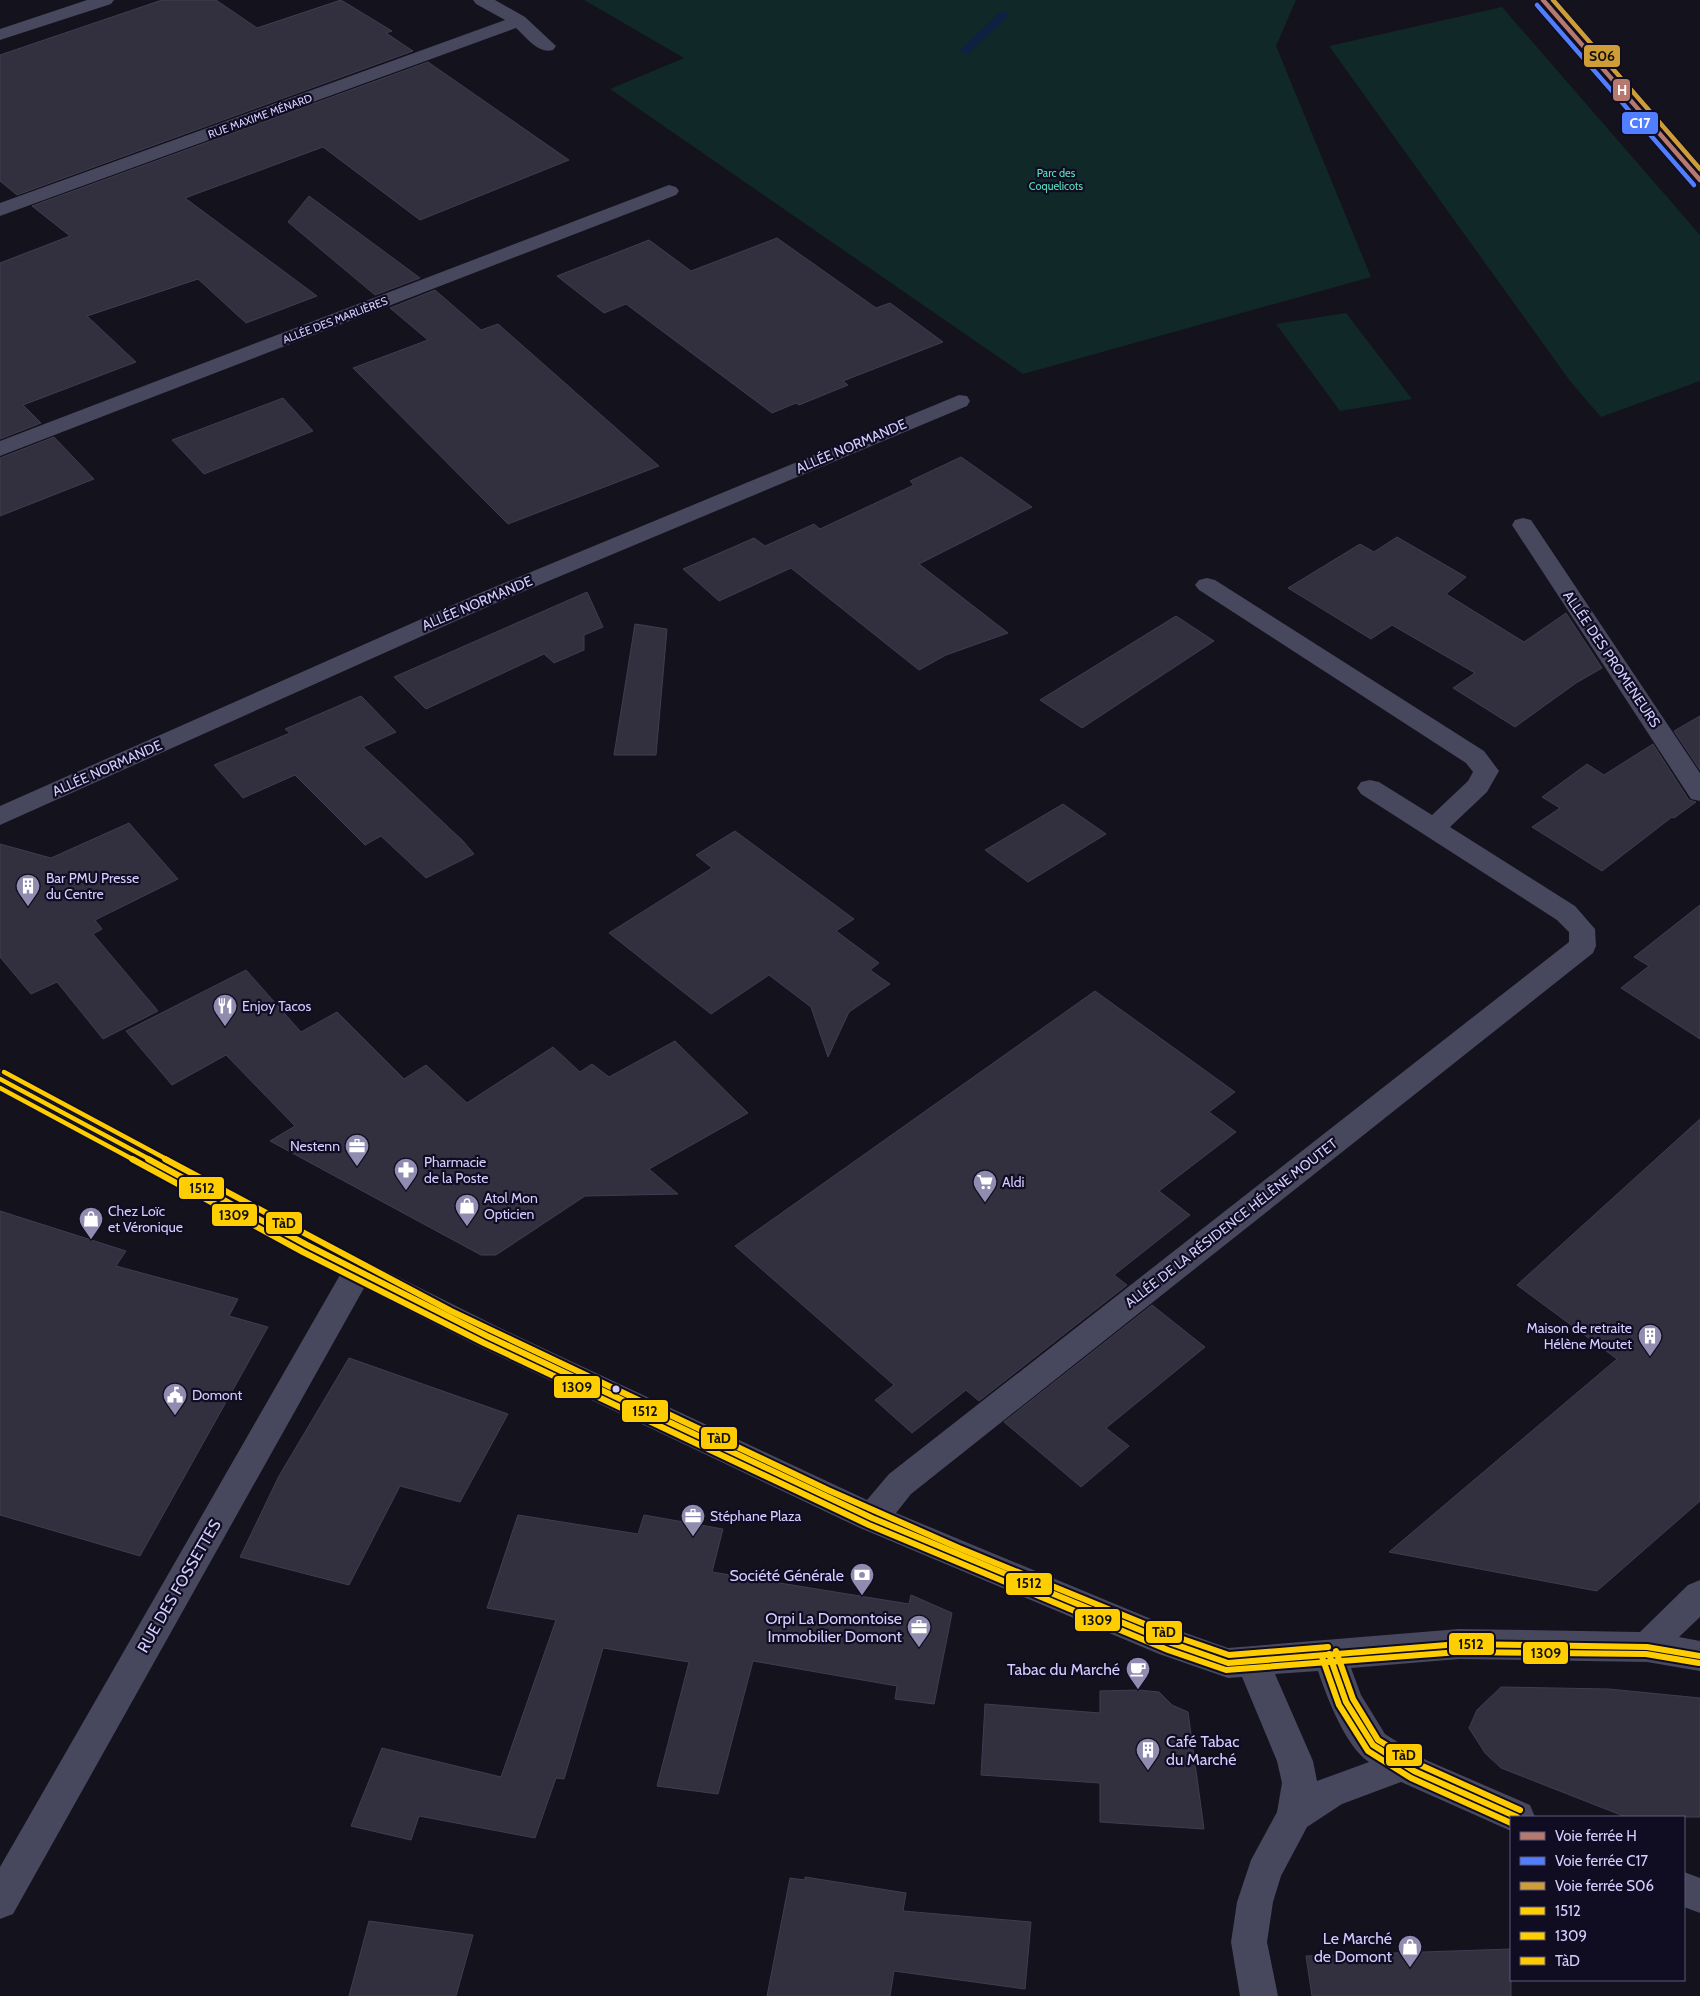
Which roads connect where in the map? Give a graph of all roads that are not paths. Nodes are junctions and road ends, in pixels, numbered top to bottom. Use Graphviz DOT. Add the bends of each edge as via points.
graph roads {
  1 [pos="105,0"];
  2 [pos="482,0"];
  3 [pos="519,21"];
  4 [pos="0,35"];
  5 [pos="547,46"];
  6 [pos="669,191"];
  7 [pos="0,210"];
  8 [pos="959,401"];
  9 [pos="0,449"];
  10 [pos="1524,525"];
  11 [pos="1207,585"];
  12 [pos="1370,788"];
  13 [pos="1700,793"];
  14 [pos="0,816"];
  15 [pos="1435,827"];
  16 [pos="0,1079"];
  17 [pos="358,1271"];
  18 [pos="872,1518"];
  19 [pos="1700,1595"];
  20 [pos="1647,1647"];
  21 [pos="1329,1654"];
  22 [pos="1700,1656"];
  23 [pos="1252,1661"];
  24 [pos="1404,1765"];
  25 [pos="1294,1815"];
  26 [pos="1515,1816"];
  27 [pos="1685,1889"];
  28 [pos="1700,1896"];
  29 [pos="0,1902"];
  30 [pos="1258,1996"];
  1 -- 4 [label="street"];
  2 -- 3 [label="street"];
  3 -- 5 [label="street"];
  3 -- 7 [label="street, RUE MAXIME MÉNARD"];
  6 -- 9 [label="street, ALLÉE DES MARLIÈRES"];
  8 -- 14 [label="street, ALLÉE NORMANDE" via="488,598"];
  10 -- 13 [label="street, ALLÉE DES PROMENEURS"];
  11 -- 15 [label="street" via="1475,757 1486,771 1478,786"];
  12 -- 15 [label="street"];
  15 -- 18 [label="street, ALLÉE DE LA RÉSIDENCE HÉLÈNE MOUTET" via="1566,913 1582,929 1583,946 900,1484"];
  16 -- 17 [label="street"];
  17 -- 18 [label="street" via="464,1325"];
  17 -- 29 [label="street, RUE DES FOSSETTES"];
  18 -- 23 [label="street" via="1170,1643 1228,1663"];
  19 -- 20 [label="street"];
  20 -- 21 [label="street" via="1460,1644"];
  20 -- 22 [label="street"];
  21 -- 23 [label="street"];
  21 -- 24 [label="street" via="1346,1702 1373,1745"];
  23 -- 25 [label="street" via="1295,1761 1300,1782"];
  24 -- 25 [label="street" via="1330,1792"];
  24 -- 26 [label="street"];
  25 -- 30 [label="street" via="1264,1872 1255,1902 1249,1942"];
  27 -- 28 [label="street"];
}
